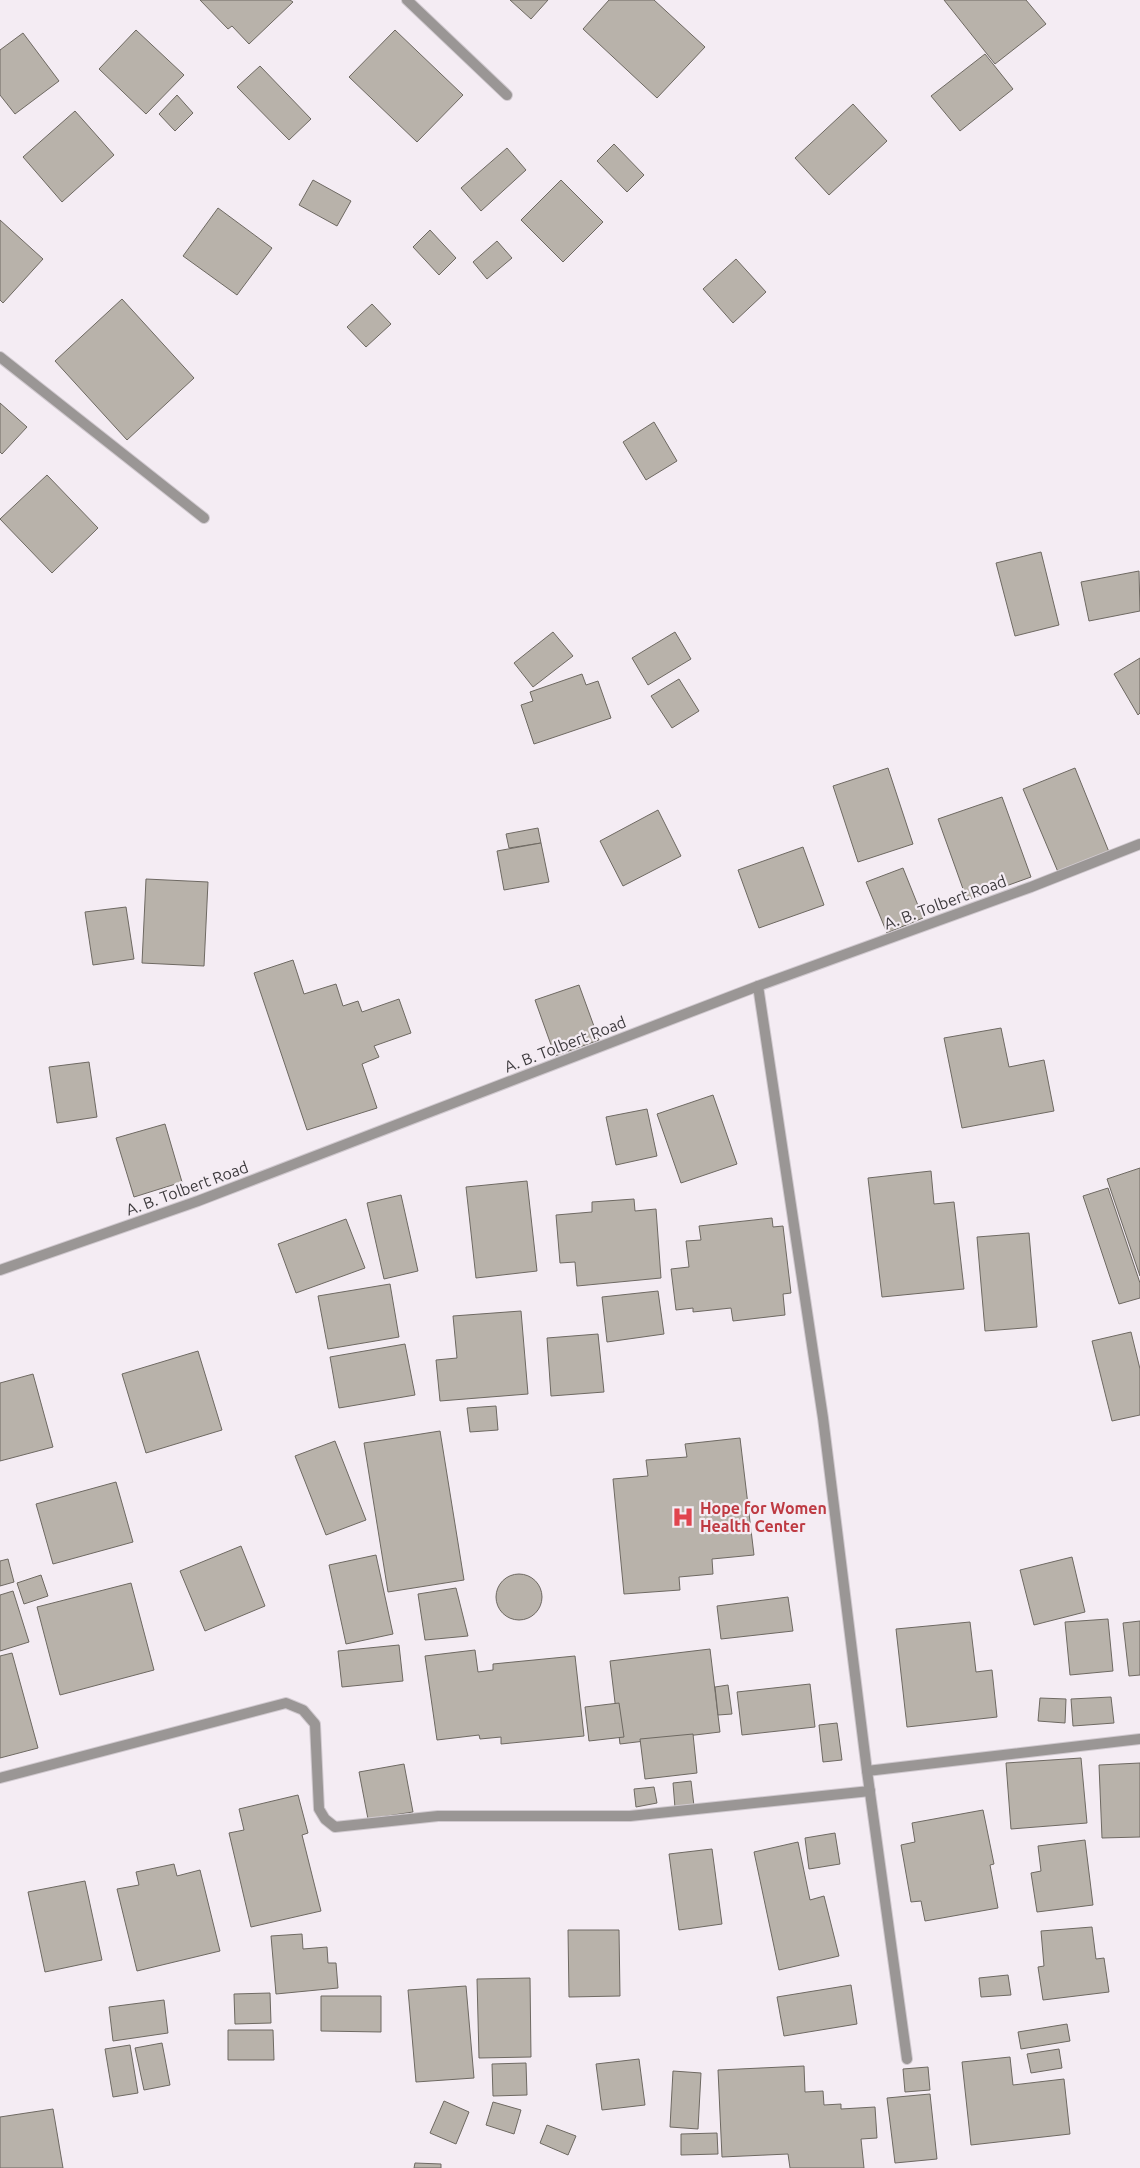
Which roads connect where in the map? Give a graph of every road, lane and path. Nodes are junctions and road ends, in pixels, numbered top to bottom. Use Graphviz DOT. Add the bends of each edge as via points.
graph roads {
  1 [pos="407,0"];
  2 [pos="507,95"];
  3 [pos="0,357"];
  4 [pos="204,518"];
  5 [pos="1140,844"];
  6 [pos="758,986"];
  7 [pos="0,1270"];
  8 [pos="1140,1739"];
  9 [pos="867,1772"];
  10 [pos="0,1778"];
  11 [pos="870,1791"];
  12 [pos="907,2059"];
  1 -- 2 [label="street"];
  3 -- 4 [label="street"];
  5 -- 6 [label="street, A. B. Tolbert Road"];
  6 -- 7 [label="street, A. B. Tolbert Road" via="198,1201"];
  6 -- 9 [label="street" via="823,1418"];
  8 -- 9 [label="street"];
  9 -- 11 [label="street"];
  10 -- 11 [label="street" via="286,1703 303,1710 315,1724 319,1810 335,1827 438,1816 630,1816"];
  11 -- 12 [label="street"];
}
